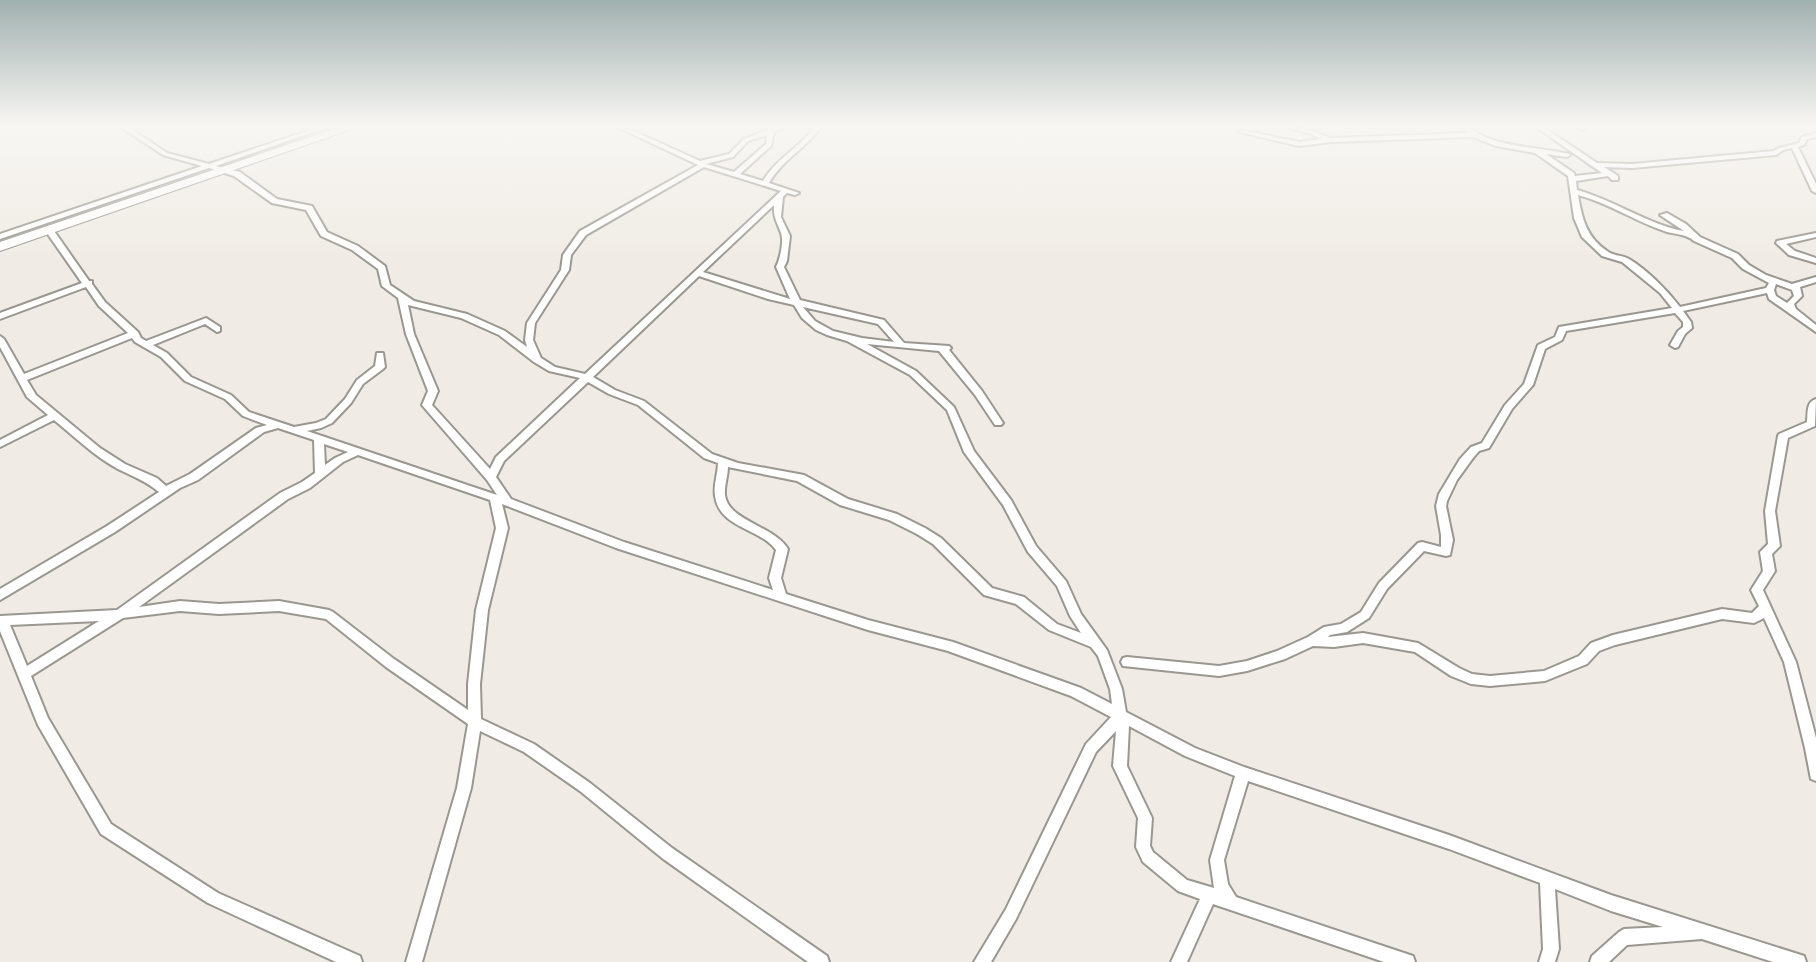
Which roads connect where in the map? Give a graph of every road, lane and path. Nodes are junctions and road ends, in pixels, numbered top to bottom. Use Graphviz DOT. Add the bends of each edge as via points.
graph roads {
  1 [pos="191,172"];
  2 [pos="220,172"];
  3 [pos="231,172"];
  4 [pos="688,172"];
  5 [pos="726,172"];
  6 [pos="739,172"];
  7 [pos="770,172"];
  8 [pos="1566,172"];
  9 [pos="1606,172"];
  10 [pos="1807,172"];
  11 [pos="735,175"];
  12 [pos="1571,179"];
  13 [pos="765,184"];
  14 [pos="1816,191"];
  15 [pos="1575,192"];
  16 [pos="787,193"];
  17 [pos="1664,215"];
  18 [pos="49,230"];
  19 [pos="1692,235"];
  20 [pos="1816,235"];
  21 [pos="0,237"];
  22 [pos="0,247"];
  23 [pos="1816,261"];
  24 [pos="700,274"];
  25 [pos="1766,276"];
  26 [pos="1816,279"];
  27 [pos="89,284"];
  28 [pos="1796,289"];
  29 [pos="1770,290"];
  30 [pos="402,296"];
  31 [pos="796,302"];
  32 [pos="1677,310"];
  33 [pos="1792,310"];
  34 [pos="0,316"];
  35 [pos="217,329"];
  36 [pos="1816,329"];
  37 [pos="135,334"];
  38 [pos="845,336"];
  39 [pos="0,339"];
  40 [pos="147,344"];
  41 [pos="901,345"];
  42 [pos="1675,345"];
  43 [pos="380,355"];
  44 [pos="535,357"];
  45 [pos="586,377"];
  46 [pos="21,379"];
  47 [pos="1816,402"];
  48 [pos="53,417"];
  49 [pos="998,423"];
  50 [pos="281,425"];
  51 [pos="294,430"];
  52 [pos="319,439"];
  53 [pos="0,444"];
  54 [pos="356,452"];
  55 [pos="723,463"];
  56 [pos="320,474"];
  57 [pos="491,477"];
  58 [pos="166,492"];
  59 [pos="501,500"];
  60 [pos="0,595"];
  61 [pos="781,596"];
  62 [pos="1765,606"];
  63 [pos="120,614"];
  64 [pos="1,621"];
  65 [pos="1312,641"];
  66 [pos="1096,644"];
  67 [pos="1126,662"];
  68 [pos="24,674"];
  69 [pos="1122,718"];
  70 [pos="475,722"];
  71 [pos="1243,773"];
  72 [pos="1816,775"];
  73 [pos="1547,878"];
  74 [pos="1210,894"];
  75 [pos="1231,902"];
  76 [pos="1703,932"];
  77 [pos="1549,960"];
  78 [pos="354,962"];
  79 [pos="414,962"];
  80 [pos="821,962"];
  81 [pos="982,962"];
  82 [pos="1179,962"];
  83 [pos="1407,962"];
  84 [pos="1598,962"];
  85 [pos="1798,962"];
  1 -- 21 [label="street"];
  2 -- 18 [label="highway"];
  3 -- 30 [label="street" via="275,201 309,208 324,234 355,248 382,268 386,286"];
  4 -- 44 [label="street" via="583,232 567,255 565,270 531,323 529,340"];
  5 -- 11 [label="street"];
  6 -- 11 [label="street"];
  7 -- 13 [label="street"];
  8 -- 12 [label="street"];
  9 -- 12 [label="street" via="1612,176"];
  10 -- 14 [label="street"];
  11 -- 13 [label="street"];
  12 -- 15 [label="street"];
  13 -- 16 [label="street"];
  15 -- 19 [label="street"];
  15 -- 32 [label="street" via="1577,215 1585,235 1605,254 1625,260 1658,287"];
  16 -- 24 [label="street"];
  16 -- 31 [label="street" via="777,217 786,236 780,267"];
  17 -- 19 [label="street"];
  18 -- 22 [label="highway"];
  18 -- 27 [label="street"];
  19 -- 25 [label="street"];
  20 -- 23 [label="street" via="1780,243 1792,253"];
  24 -- 31 [label="street"];
  24 -- 45 [label="street"];
  25 -- 28 [label="street"];
  25 -- 29 [label="street" via="1773,282"];
  26 -- 28 [label="street" via="1796,285"];
  27 -- 34 [label="street"];
  27 -- 37 [label="street" via="102,304"];
  28 -- 33 [label="street" via="1798,296 1790,302"];
  29 -- 32 [label="street"];
  29 -- 33 [label="street" via="1773,298"];
  30 -- 44 [label="street" via="411,303 466,317 502,333"];
  30 -- 57 [label="street" via="410,334 433,391 428,405"];
  31 -- 38 [label="street" via="819,329"];
  31 -- 41 [label="street" via="881,322"];
  32 -- 42 [label="street" via="1688,327"];
  32 -- 65 [label="street" via="1567,327 1559,338 1544,344 1528,385 1508,407 1485,446 1473,450 1445,488 1441,506 1448,535 1446,552 1422,546 1383,586 1365,615"];
  33 -- 36 [label="street"];
  35 -- 40 [label="street" via="206,321"];
  37 -- 40 [label="street"];
  37 -- 46 [label="street"];
  38 -- 41 [label="street"];
  38 -- 66 [label="street" via="913,372 951,409 969,452 1007,503 1032,549 1062,584 1076,616"];
  39 -- 46 [label="street"];
  40 -- 50 [label="street" via="188,379 228,397 246,414"];
  41 -- 49 [label="street" via="944,348"];
  43 -- 51 [label="street" via="380,367 360,382 336,415 318,426"];
  44 -- 45 [label="street" via="552,369"];
  45 -- 55 [label="street" via="645,405 702,453"];
  45 -- 57 [label="street" via="500,459"];
  46 -- 48 [label="street" via="32,398"];
  47 -- 62 [label="street" via="1812,424 1783,436 1770,511 1774,546 1766,552 1769,571 1757,590"];
  48 -- 53 [label="street"];
  48 -- 58 [label="street" via="96,450"];
  50 -- 51 [label="street"];
  50 -- 58 [label="street" via="261,430"];
  51 -- 52 [label="street"];
  52 -- 54 [label="street"];
  52 -- 56 [label="street"];
  54 -- 56 [label="street"];
  54 -- 59 [label="street"];
  55 -- 61 [label="street" via="723,506 738,520 773,538 782,549 775,578"];
  55 -- 66 [label="street" via="790,474 844,502 893,517 937,541 988,592 1020,600 1053,627"];
  56 -- 63 [label="street"];
  57 -- 59 [label="street"];
  58 -- 60 [label="street"];
  59 -- 61 [label="street" via="613,543"];
  59 -- 70 [label="street" via="501,528 482,610 474,684"];
  61 -- 69 [label="street" via="1021,671 1077,692"];
  62 -- 65 [label="street" via="1754,618 1722,614 1613,640 1595,647 1583,660 1545,676 1490,681 1455,672 1418,648 1363,638"];
  62 -- 72 [label="street" via="1791,665"];
  63 -- 64 [label="street"];
  63 -- 68 [label="street"];
  63 -- 70 [label="street" via="180,606 279,606 326,614"];
  64 -- 68 [label="street"];
  65 -- 67 [label="street" via="1233,669"];
  66 -- 69 [label="street" via="1109,665"];
  68 -- 78 [label="street" via="43,721 106,829 213,898"];
  69 -- 71 [label="street"];
  69 -- 74 [label="street" via="1120,766 1145,818 1144,853 1184,886"];
  69 -- 81 [label="street" via="1091,748 1011,914"];
  70 -- 79 [label="street" via="464,788"];
  70 -- 80 [label="street" via="529,747 667,853"];
  71 -- 73 [label="street"];
  71 -- 75 [label="street" via="1217,860 1221,887"];
  73 -- 76 [label="street"];
  73 -- 77 [label="street"];
  74 -- 75 [label="street"];
  74 -- 82 [label="street"];
  75 -- 83 [label="street"];
  76 -- 84 [label="street" via="1624,937"];
  76 -- 85 [label="street"];
}
